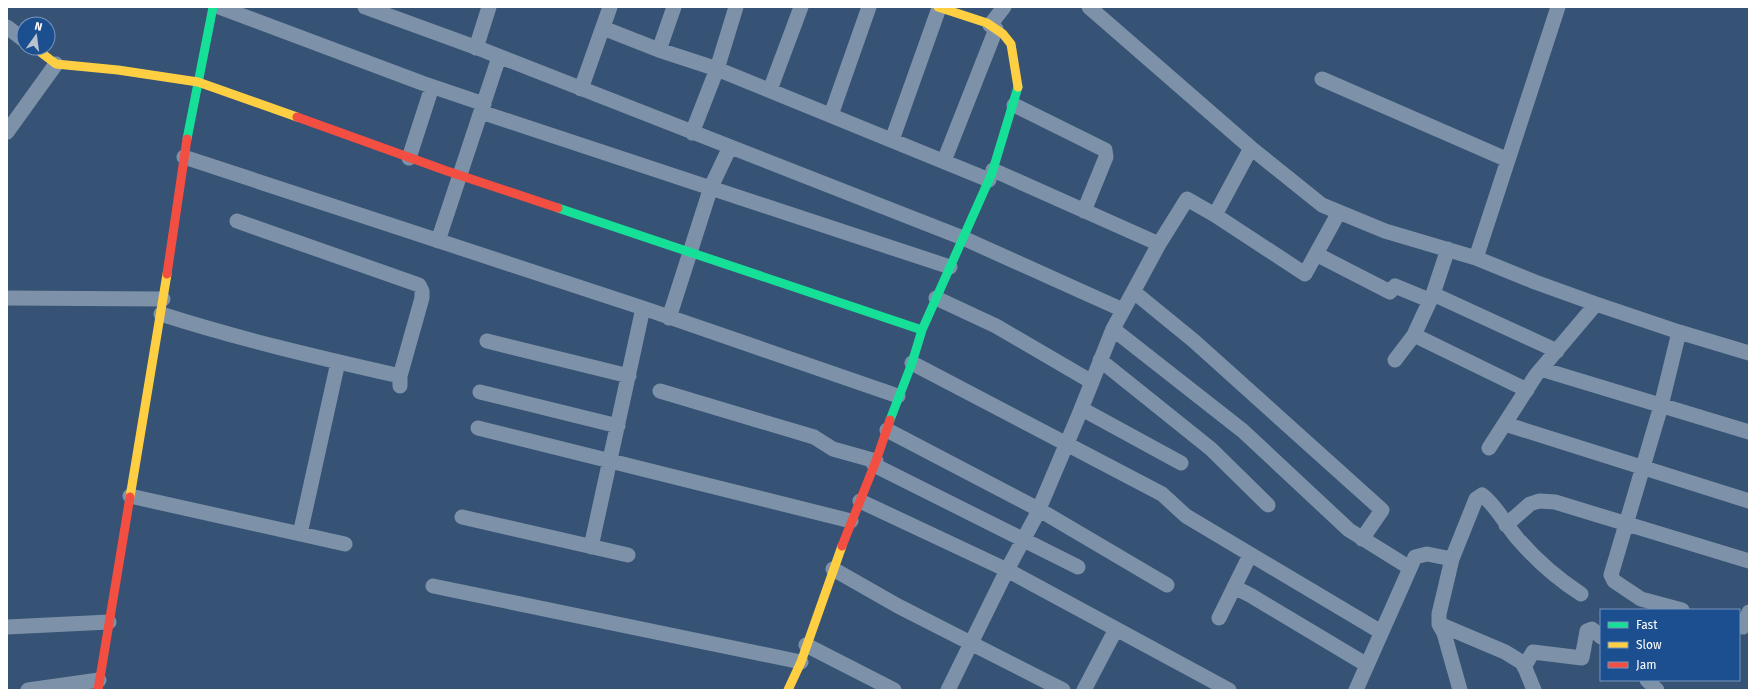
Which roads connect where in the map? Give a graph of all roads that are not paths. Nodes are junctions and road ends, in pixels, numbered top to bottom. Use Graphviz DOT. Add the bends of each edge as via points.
graph roads {
  1 [pos="212,7"];
  2 [pos="219,7"];
  3 [pos="365,7"];
  4 [pos="489,7"];
  5 [pos="610,7"];
  6 [pos="674,7"];
  7 [pos="736,7"];
  8 [pos="801,7"];
  9 [pos="869,7"];
  10 [pos="939,7"];
  11 [pos="1004,7"];
  12 [pos="1089,7"];
  13 [pos="1558,7"];
  14 [pos="7,27"];
  15 [pos="993,27"];
  16 [pos="603,28"];
  17 [pos="16,34"];
  18 [pos="476,48"];
  19 [pos="659,50"];
  20 [pos="46,56"];
  21 [pos="499,57"];
  22 [pos="56,64"];
  23 [pos="717,69"];
  24 [pos="1322,79"];
  25 [pos="198,82"];
  26 [pos="432,87"];
  27 [pos="582,89"];
  28 [pos="770,90"];
  29 [pos="1014,105"];
  30 [pos="482,108"];
  31 [pos="831,115"];
  32 [pos="7,132"];
  33 [pos="692,133"];
  34 [pos="892,140"];
  35 [pos="730,146"];
  36 [pos="1251,148"];
  37 [pos="184,157"];
  38 [pos="409,158"];
  39 [pos="1508,160"];
  40 [pos="944,161"];
  41 [pos="991,175"];
  42 [pos="460,176"];
  43 [pos="711,187"];
  44 [pos="1084,211"];
  45 [pos="1339,212"];
  46 [pos="1215,215"];
  47 [pos="237,221"];
  48 [pos="963,238"];
  49 [pos="438,241"];
  50 [pos="1159,244"];
  51 [pos="1448,250"];
  52 [pos="691,252"];
  53 [pos="1316,254"];
  54 [pos="1476,258"];
  55 [pos="950,267"];
  56 [pos="1134,292"];
  57 [pos="1431,297"];
  58 [pos="7,298"];
  59 [pos="936,298"];
  60 [pos="163,299"];
  61 [pos="1596,304"];
  62 [pos="643,308"];
  63 [pos="1122,310"];
  64 [pos="161,314"];
  65 [pos="668,318"];
  66 [pos="1113,329"];
  67 [pos="922,330"];
  68 [pos="1679,332"];
  69 [pos="1414,335"];
  70 [pos="488,341"];
  71 [pos="1557,351"];
  72 [pos="1749,352"];
  73 [pos="1100,360"];
  74 [pos="1395,360"];
  75 [pos="338,362"];
  76 [pos="912,364"];
  77 [pos="1541,370"];
  78 [pos="629,376"];
  79 [pos="1092,382"];
  80 [pos="1527,390"];
  81 [pos="660,391"];
  82 [pos="480,392"];
  83 [pos="898,396"];
  84 [pos="1661,406"];
  85 [pos="1082,409"];
  86 [pos="1504,424"];
  87 [pos="618,426"];
  88 [pos="478,428"];
  89 [pos="886,430"];
  90 [pos="1749,432"];
  91 [pos="1067,443"];
  92 [pos="1489,448"];
  93 [pos="610,460"];
  94 [pos="875,463"];
  95 [pos="1181,463"];
  96 [pos="1643,468"];
  97 [pos="130,496"];
  98 [pos="1748,499"];
  99 [pos="860,501"];
  100 [pos="1268,505"];
  101 [pos="1038,509"];
  102 [pos="462,517"];
  103 [pos="851,521"];
  104 [pos="1626,523"];
  105 [pos="1506,525"];
  106 [pos="300,534"];
  107 [pos="1024,539"];
  108 [pos="1362,539"];
  109 [pos="345,544"];
  110 [pos="591,547"];
  111 [pos="628,555"];
  112 [pos="1250,555"];
  113 [pos="1452,559"];
  114 [pos="1749,561"];
  115 [pos="1078,567"];
  116 [pos="1410,568"];
  117 [pos="833,569"];
  118 [pos="1007,570"];
  119 [pos="1167,585"];
  120 [pos="433,586"];
  121 [pos="1234,587"];
  122 [pos="1581,594"];
  123 [pos="1678,609"];
  124 [pos="1749,612"];
  125 [pos="1219,618"];
  126 [pos="109,622"];
  127 [pos="1439,624"];
  128 [pos="1740,626"];
  129 [pos="7,627"];
  130 [pos="1116,629"];
  131 [pos="1381,632"];
  132 [pos="1600,635"];
  133 [pos="971,644"];
  134 [pos="806,645"];
  135 [pos="801,662"];
  136 [pos="1367,664"];
  137 [pos="1524,667"];
  138 [pos="1648,681"];
  139 [pos="98,685"];
  140 [pos="792,688"];
  141 [pos="28,690"];
  142 [pos="894,690"];
  143 [pos="948,690"];
  144 [pos="1063,690"];
  145 [pos="1084,690"];
  146 [pos="1229,690"];
  147 [pos="1356,690"];
  148 [pos="1460,690"];
  149 [pos="1534,690"];
  150 [pos="1657,690"];
  1 -- 25 [label="street"];
  2 -- 26 [label="street"];
  3 -- 18 [label="street"];
  4 -- 18 [label="street"];
  5 -- 16 [label="street"];
  6 -- 19 [label="street"];
  7 -- 23 [label="street"];
  8 -- 28 [label="street"];
  9 -- 31 [label="street"];
  10 -- 15 [label="street"];
  10 -- 34 [label="street"];
  11 -- 15 [label="street"];
  12 -- 36 [label="street"];
  13 -- 39 [label="street"];
  14 -- 17 [label="street"];
  15 -- 29 [label="street" via="1011,44 1014,54 1019,84"];
  15 -- 40 [label="street"];
  16 -- 19 [label="street"];
  16 -- 27 [label="street"];
  18 -- 21 [label="street"];
  19 -- 23 [label="street"];
  20 -- 22 [label="street"];
  21 -- 27 [label="street"];
  21 -- 30 [label="street"];
  22 -- 25 [label="street"];
  22 -- 32 [label="street"];
  23 -- 28 [label="street"];
  23 -- 33 [label="street"];
  24 -- 39 [label="street"];
  25 -- 37 [label="street"];
  25 -- 38 [label="street"];
  26 -- 30 [label="street"];
  26 -- 38 [label="street"];
  27 -- 33 [label="street"];
  28 -- 31 [label="street"];
  29 -- 41 [label="street"];
  29 -- 44 [label="street" via="1105,150 1106,157"];
  30 -- 42 [label="street"];
  30 -- 43 [label="street"];
  31 -- 34 [label="street"];
  33 -- 35 [label="street"];
  34 -- 40 [label="street"];
  35 -- 43 [label="street"];
  35 -- 48 [label="street"];
  36 -- 45 [label="street" via="1322,205"];
  36 -- 46 [label="street"];
  37 -- 49 [label="street"];
  37 -- 60 [label="street"];
  38 -- 42 [label="street"];
  39 -- 54 [label="street"];
  40 -- 41 [label="street"];
  41 -- 44 [label="street"];
  41 -- 48 [label="street"];
  42 -- 49 [label="street"];
  42 -- 52 [label="street"];
  43 -- 52 [label="street"];
  43 -- 55 [label="street"];
  44 -- 50 [label="street"];
  45 -- 51 [label="street" via="1385,231"];
  45 -- 53 [label="street"];
  46 -- 50 [label="street" via="1187,199"];
  46 -- 53 [label="street" via="1305,274"];
  47 -- 75 [label="street" via="419,285 422,298 400,381"];
  48 -- 55 [label="street"];
  48 -- 63 [label="street"];
  49 -- 62 [label="street"];
  50 -- 56 [label="street"];
  51 -- 54 [label="street"];
  51 -- 57 [label="street"];
  52 -- 65 [label="street"];
  52 -- 67 [label="street"];
  53 -- 57 [label="street" via="1390,292 1395,286"];
  54 -- 61 [label="street"];
  55 -- 59 [label="street"];
  56 -- 63 [label="street"];
  56 -- 108 [label="street" via="1194,341 1382,510"];
  57 -- 69 [label="street"];
  57 -- 71 [label="street"];
  58 -- 60 [label="street"];
  59 -- 67 [label="street"];
  59 -- 79 [label="street" via="996,326"];
  60 -- 64 [label="street"];
  61 -- 68 [label="street"];
  61 -- 71 [label="street"];
  62 -- 65 [label="street"];
  62 -- 78 [label="street"];
  63 -- 66 [label="street"];
  64 -- 75 [label="street"];
  64 -- 97 [label="street"];
  65 -- 83 [label="street"];
  66 -- 73 [label="street"];
  66 -- 108 [label="street" via="1243,431 1349,530"];
  67 -- 76 [label="street"];
  68 -- 72 [label="street"];
  68 -- 84 [label="street"];
  69 -- 74 [label="street"];
  69 -- 80 [label="street"];
  70 -- 78 [label="street"];
  71 -- 77 [label="street"];
  73 -- 79 [label="street"];
  73 -- 100 [label="street" via="1211,449"];
  75 -- 106 [label="street"];
  76 -- 83 [label="street"];
  76 -- 91 [label="street"];
  77 -- 80 [label="street"];
  77 -- 84 [label="street"];
  78 -- 87 [label="street"];
  79 -- 85 [label="street"];
  80 -- 86 [label="street"];
  81 -- 94 [label="street" via="814,437 833,449"];
  82 -- 87 [label="street"];
  83 -- 89 [label="street"];
  84 -- 90 [label="street"];
  84 -- 96 [label="street"];
  85 -- 91 [label="street"];
  85 -- 95 [label="street"];
  86 -- 92 [label="street"];
  86 -- 96 [label="street"];
  87 -- 93 [label="street"];
  88 -- 93 [label="street"];
  89 -- 94 [label="street"];
  89 -- 101 [label="street"];
  91 -- 101 [label="street"];
  91 -- 112 [label="street" via="1162,494 1186,516"];
  93 -- 103 [label="street"];
  93 -- 110 [label="street"];
  94 -- 99 [label="street"];
  94 -- 107 [label="street"];
  96 -- 98 [label="street"];
  96 -- 104 [label="street"];
  97 -- 106 [label="street"];
  97 -- 126 [label="street"];
  99 -- 103 [label="street"];
  99 -- 118 [label="street"];
  101 -- 107 [label="street"];
  101 -- 119 [label="street"];
  102 -- 110 [label="street"];
  103 -- 117 [label="street"];
  104 -- 105 [label="street" via="1555,502 1540,501 1530,504"];
  104 -- 114 [label="street"];
  104 -- 123 [label="street" via="1612,578 1641,599"];
  105 -- 113 [label="street" via="1488,499 1482,495 1478,496"];
  105 -- 122 [label="street" via="1547,570"];
  106 -- 109 [label="street"];
  107 -- 115 [label="street"];
  107 -- 118 [label="street"];
  108 -- 116 [label="street"];
  110 -- 111 [label="street"];
  112 -- 121 [label="street"];
  112 -- 131 [label="street"];
  113 -- 116 [label="street" via="1427,554 1415,557"];
  113 -- 127 [label="street"];
  116 -- 131 [label="street"];
  117 -- 133 [label="street"];
  117 -- 134 [label="street"];
  118 -- 130 [label="street"];
  118 -- 133 [label="street"];
  120 -- 135 [label="street"];
  121 -- 125 [label="street"];
  121 -- 136 [label="street"];
  124 -- 128 [label="street" via="1743,627"];
  126 -- 129 [label="street"];
  126 -- 139 [label="street"];
  127 -- 137 [label="street" via="1505,652 1523,662"];
  127 -- 148 [label="street" via="1444,633"];
  130 -- 145 [label="street"];
  130 -- 146 [label="street"];
  131 -- 136 [label="street"];
  132 -- 137 [label="street" via="1592,629 1587,631 1582,658 1533,652"];
  133 -- 143 [label="street"];
  133 -- 144 [label="street"];
  134 -- 135 [label="street"];
  134 -- 142 [label="street"];
  135 -- 140 [label="street"];
  136 -- 147 [label="street"];
  137 -- 149 [label="street"];
  138 -- 150 [label="street"];
  139 -- 141 [label="street"];
}
